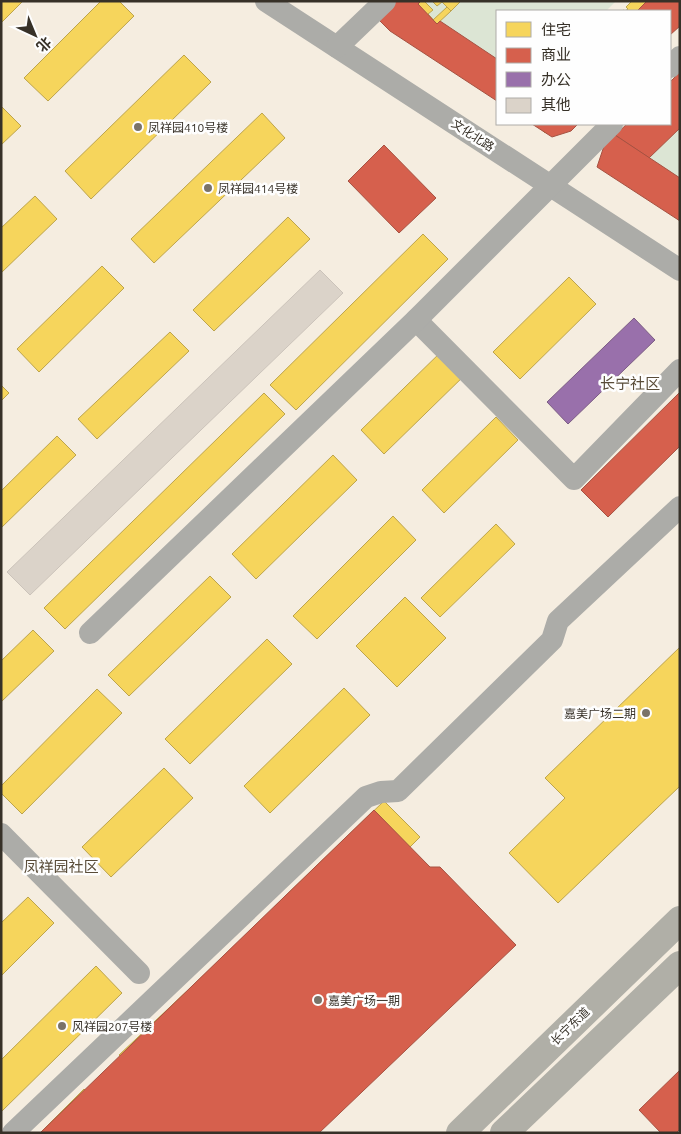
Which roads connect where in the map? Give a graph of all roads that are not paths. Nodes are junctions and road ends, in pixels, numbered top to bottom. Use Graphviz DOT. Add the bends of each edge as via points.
graph roads {
  1 [pos="266,1"];
  2 [pos="385,1"];
  3 [pos="336,47"];
  4 [pos="680,57"];
  5 [pos="671,66"];
  6 [pos="611,125"];
  7 [pos="550,185"];
  8 [pos="680,270"];
  9 [pos="416,320"];
  10 [pos="680,370"];
  11 [pos="680,507"];
  12 [pos="90,633"];
  13 [pos="1,834"];
  14 [pos="680,920"];
  15 [pos="680,965"];
  16 [pos="139,973"];
  17 [pos="13,1133"];
  18 [pos="460,1133"];
  19 [pos="504,1133"];
  1 -- 3 [label="street, 文化北路"];
  2 -- 3 [label="street"];
  3 -- 7 [label="street, 文化北路"];
  4 -- 5 [label="street"];
  6 -- 7 [label="street"];
  7 -- 8 [label="street, 文化北路"];
  7 -- 9 [label="street"];
  9 -- 10 [label="street" via="574,479"];
  9 -- 12 [label="street"];
  11 -- 17 [label="street" via="558,621 552,640 398,791 366,797"];
  13 -- 16 [label="street"];
  14 -- 18 [label="main road, 长宁东道"];
  15 -- 19 [label="main road"];
}
